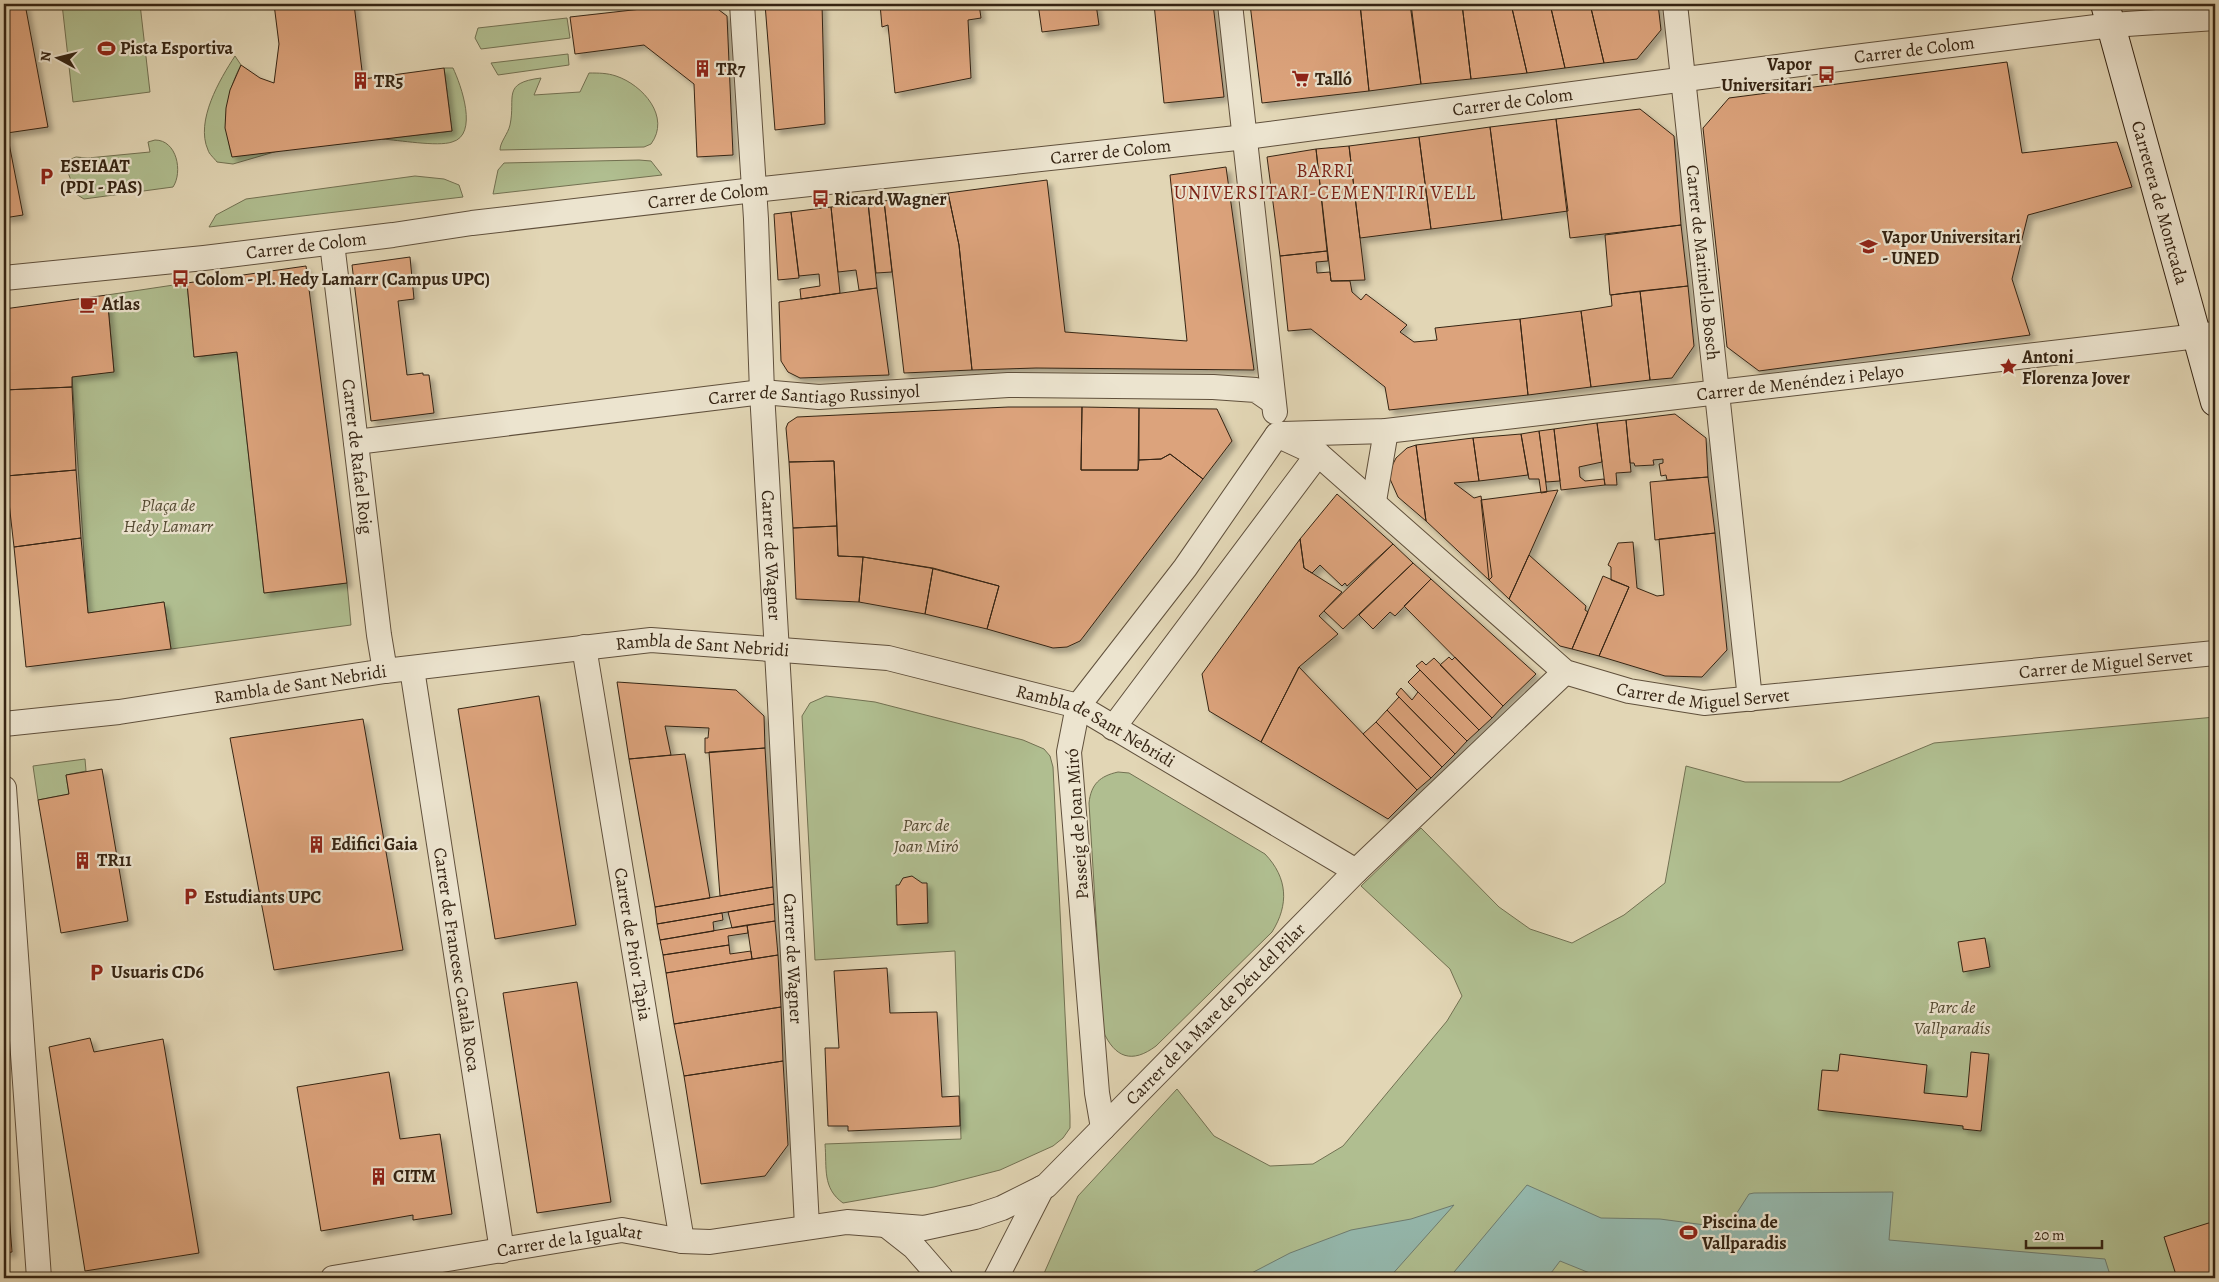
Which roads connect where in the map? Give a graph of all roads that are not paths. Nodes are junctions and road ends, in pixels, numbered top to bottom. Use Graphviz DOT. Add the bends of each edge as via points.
graph roads {
  1 [pos="742,4"];
  2 [pos="1230,4"];
  3 [pos="1676,4"];
  4 [pos="2109,14"];
  5 [pos="2215,18"];
  6 [pos="1683,79"];
  7 [pos="1246,137"];
  8 [pos="754,190"];
  9 [pos="332,243"];
  10 [pos="4,278"];
  11 [pos="2206,335"];
  12 [pos="762,392"];
  13 [pos="1718,394"];
  14 [pos="1272,401"];
  15 [pos="2215,402"];
  16 [pos="1386,431"];
  17 [pos="1278,434"];
  18 [pos="356,442"];
  19 [pos="1318,454"];
  20 [pos="1374,501"];
  21 [pos="584,647"];
  22 [pos="776,649"];
  23 [pos="2215,653"];
  24 [pos="412,669"];
  25 [pos="385,671"];
  26 [pos="1565,672"];
  27 [pos="1750,699"];
  28 [pos="1078,706"];
  29 [pos="4,724"];
  30 [pos="1113,728"];
  31 [pos="4,788"];
  32 [pos="1356,870"];
  33 [pos="1103,1128"];
  34 [pos="1042,1188"];
  35 [pos="886,1225"];
  36 [pos="807,1226"];
  37 [pos="682,1241"];
  38 [pos="502,1251"];
  39 [pos="39,1278"];
  40 [pos="332,1278"];
  41 [pos="941,1278"];
  42 [pos="996,1278"];
  1 -- 8 [label="street, Carrer de Wagner"];
  2 -- 7 [label="street"];
  3 -- 6 [label="street, Carrer de Marinel·lo Bosch"];
  4 -- 5 [label="street, Carrer de Colom"];
  4 -- 6 [label="street, Carrer de Colom"];
  4 -- 11 [label="street, Carretera de Montcada"];
  6 -- 7 [label="street, Carrer de Colom"];
  6 -- 13 [label="street, Carrer de Marinel·lo Bosch"];
  7 -- 8 [label="street, Carrer de Colom"];
  7 -- 14 [label="street"];
  8 -- 9 [label="street, Carrer de Colom"];
  8 -- 12 [label="street, Carrer de Wagner"];
  9 -- 10 [label="street, Carrer de Colom"];
  9 -- 18 [label="street, Carrer de Rafael Roig"];
  11 -- 13 [label="street, Carrer de Menéndez i Pelayo"];
  11 -- 15 [label="street, Carretera de Montcada"];
  12 -- 14 [label="street, Carrer de Santiago Russinyol" via="820,397 1008,385 1213,387 1256,390"];
  12 -- 18 [label="street, Carrer de Santiago Russinyol"];
  12 -- 22 [label="street, Carrer de Wagner"];
  13 -- 16 [label="street, Carrer de Menéndez i Pelayo"];
  13 -- 27 [label="street, Carrer de Marinel·lo Bosch"];
  14 -- 17 [label="street"];
  16 -- 17 [label="street, Carrer de Menéndez i Pelayo"];
  16 -- 20 [label="street"];
  17 -- 19 [label="street, Carrer de Miguel Servet"];
  17 -- 28 [label="street, Passeig de Joan Miró" via="1185,568"];
  18 -- 25 [label="street, Carrer de Rafael Roig"];
  19 -- 20 [label="street, Carrer de Miguel Servet"];
  19 -- 30 [label="street"];
  20 -- 26 [label="street, Carrer de Miguel Servet"];
  21 -- 22 [label="street, Rambla de Sant Nebridi" via="650,640"];
  21 -- 24 [label="street, Rambla de Sant Nebridi"];
  21 -- 37 [label="street, Carrer de Prior Tàpia"];
  22 -- 28 [label="street, Rambla de Sant Nebridi" via="888,658"];
  22 -- 36 [label="street, Carrer de Wagner"];
  23 -- 27 [label="street, Carrer de Miguel Servet"];
  24 -- 25 [label="street, Rambla de Sant Nebridi"];
  24 -- 38 [label="street, Carrer de Francesc Català Roca"];
  25 -- 29 [label="street, Rambla de Sant Nebridi" via="119,712"];
  26 -- 27 [label="street, Carrer de Miguel Servet" via="1629,691 1704,703"];
  26 -- 32 [label="street, Carrer de la Mare de Déu del Pilar"];
  28 -- 30 [label="street, Rambla de Sant Nebridi"];
  28 -- 33 [label="street, Passeig de Joan Miró" via="1069,752 1097,1093"];
  30 -- 32 [label="street, Rambla de Sant Nebridi"];
  31 -- 39 [label="street"];
  32 -- 33 [label="street, Carrer de la Mare de Déu del Pilar"];
  33 -- 34 [label="street, Carrer de la Mare de Déu del Pilar"];
  34 -- 35 [label="street, Carrer de la Mare de Déu del Pilar" via="975,1217 924,1228"];
  34 -- 42 [label="street"];
  35 -- 36 [label="street, Carrer de la Mare de Déu del Pilar" via="846,1222"];
  35 -- 41 [label="street" via="914,1247"];
  36 -- 37 [label="street, Carrer de la Igualtat" via="775,1234 710,1242"];
  37 -- 38 [label="street, Carrer de la Igualtat" via="622,1230"];
  38 -- 40 [label="street, Carrer de la Igualtat"];
}
